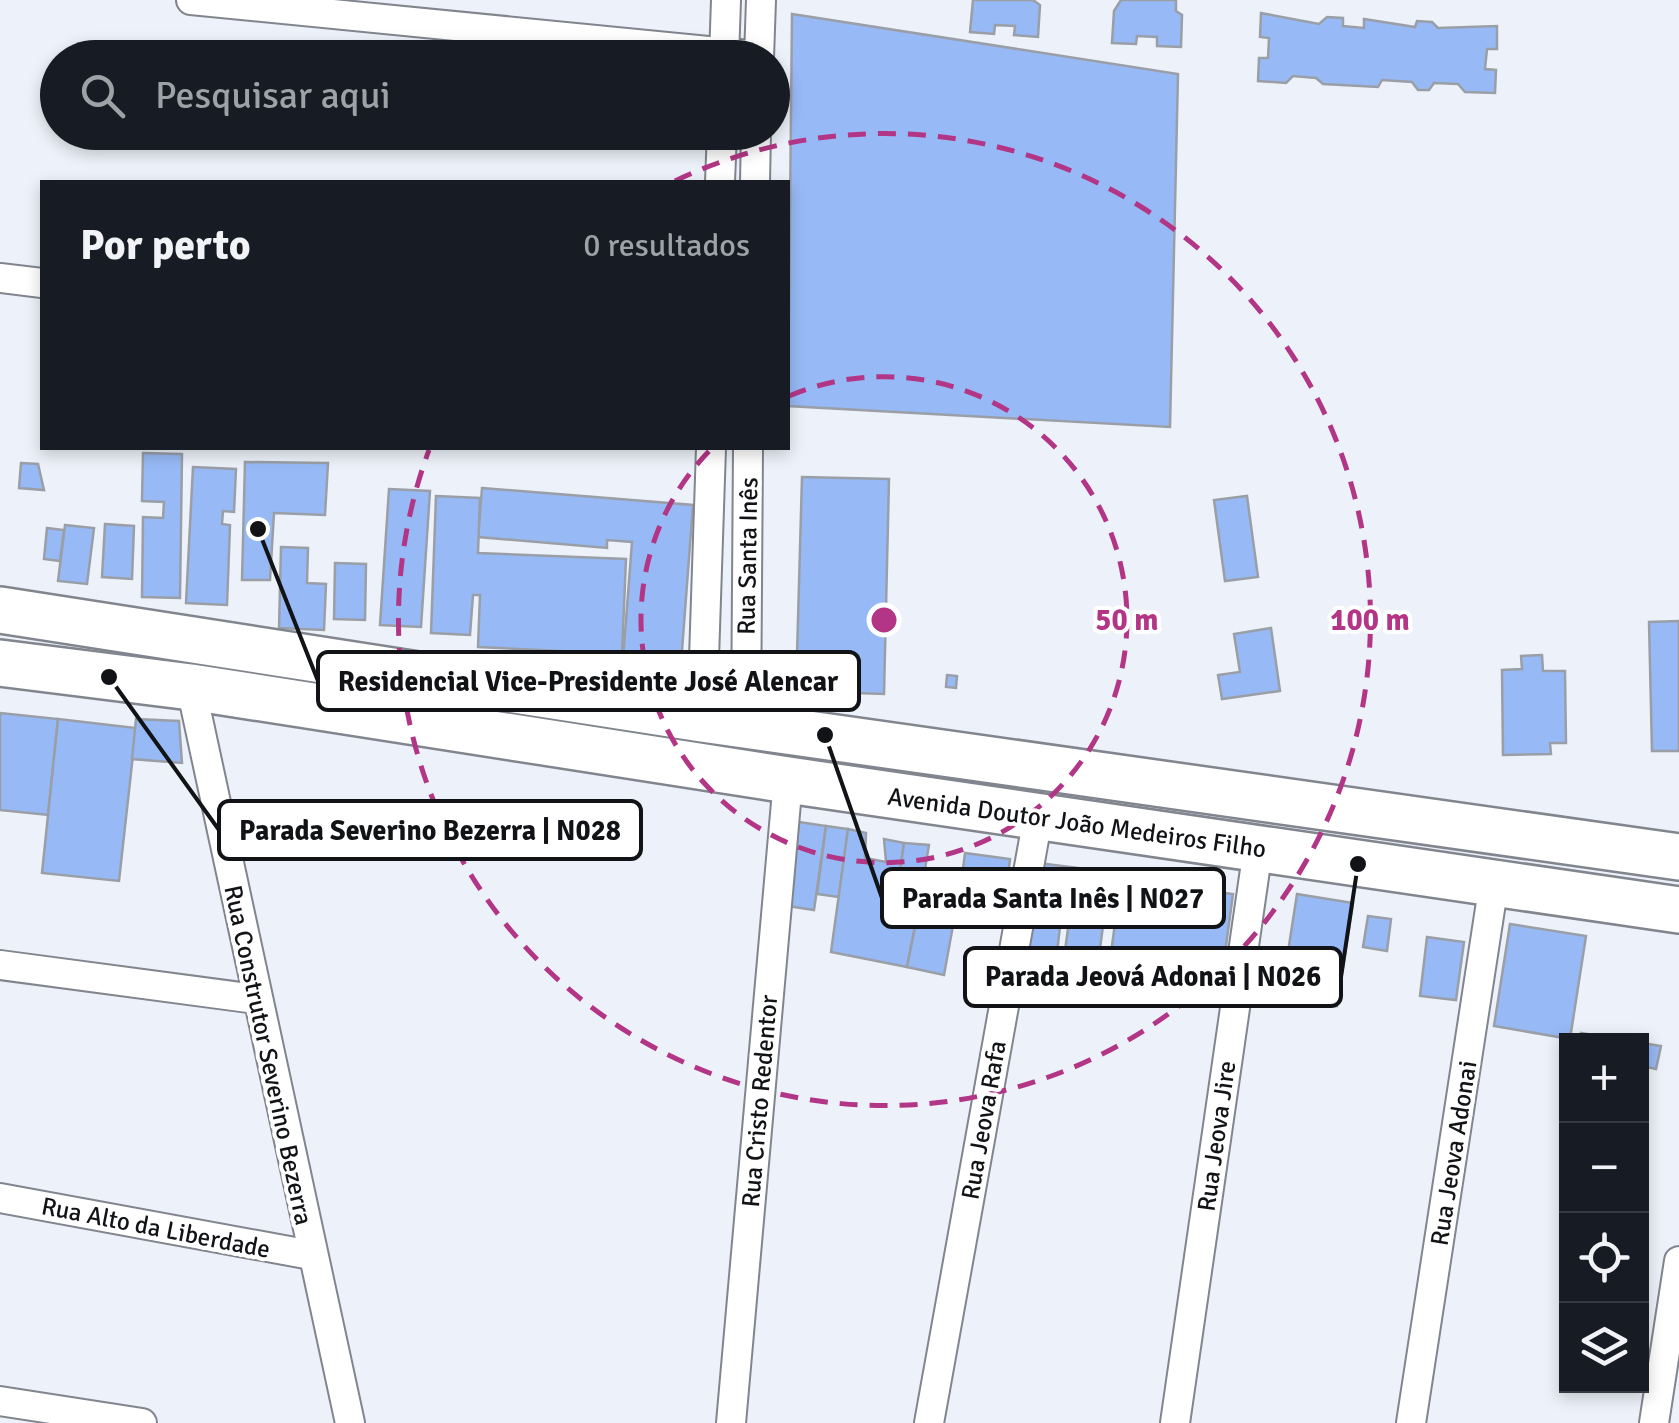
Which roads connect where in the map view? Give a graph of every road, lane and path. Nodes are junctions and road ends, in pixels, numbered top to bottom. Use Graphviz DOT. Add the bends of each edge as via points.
graph roads {
  1 [pos="191,0"];
  2 [pos="726,0"];
  3 [pos="761,0"];
  4 [pos="579,40"];
  5 [pos="725,40"];
  6 [pos="759,40"];
  7 [pos="721,150"];
  8 [pos="755,150"];
  9 [pos="720,180"];
  10 [pos="754,180"];
  11 [pos="0,278"];
  12 [pos="40,283"];
  13 [pos="711,450"];
  14 [pos="748,450"];
  15 [pos="0,610"];
  16 [pos="0,663"];
  17 [pos="191,687"];
  18 [pos="724,722"];
  19 [pos="788,780"];
  20 [pos="1038,816"];
  21 [pos="1258,849"];
  22 [pos="1679,857"];
  23 [pos="1494,883"];
  24 [pos="1679,910"];
  25 [pos="0,964"];
  26 [pos="256,999"];
  27 [pos="0,1198"];
  28 [pos="312,1256"];
  29 [pos="1679,1261"];
  30 [pos="0,1402"];
  31 [pos="142,1423"];
  32 [pos="350,1423"];
  33 [pos="731,1423"];
  34 [pos="929,1423"];
  35 [pos="1175,1423"];
  36 [pos="1412,1423"];
  37 [pos="1654,1423"];
  1 -- 4 [label="street"];
  2 -- 5 [label="street"];
  3 -- 6 [label="street"];
  7 -- 9 [label="street"];
  8 -- 10 [label="street"];
  11 -- 12 [label="street"];
  13 -- 18 [label="street, Rua Santa Inês"];
  14 -- 18 [label="street, Rua Santa Inês"];
  15 -- 18 [label="main road, Avenida Doutor João Medeiros Filho"];
  16 -- 17 [label="main road, Avenida Doutor João Medeiros Filho"];
  17 -- 19 [label="main road, Avenida Doutor João Medeiros Filho"];
  17 -- 26 [label="street, Rua Construtor Severino Bezerra"];
  18 -- 22 [label="main road, Avenida Doutor João Medeiros Filho"];
  19 -- 20 [label="main road, Avenida Doutor João Medeiros Filho"];
  19 -- 33 [label="street, Rua Cristo Redentor"];
  20 -- 21 [label="main road, Avenida Doutor João Medeiros Filho"];
  20 -- 34 [label="street, Rua Jeova Rafa"];
  21 -- 23 [label="main road, Avenida Doutor João Medeiros Filho"];
  21 -- 35 [label="street, Rua Jeova Jire"];
  23 -- 24 [label="main road, Avenida Doutor João Medeiros Filho"];
  23 -- 36 [label="street, Rua Jeova Adonai"];
  25 -- 26 [label="street"];
  26 -- 28 [label="street, Rua Construtor Severino Bezerra"];
  27 -- 28 [label="street, Rua Alto da Liberdade"];
  28 -- 32 [label="street, Rua Construtor Severino Bezerra"];
  29 -- 37 [label="street"];
  30 -- 31 [label="street"];
}
